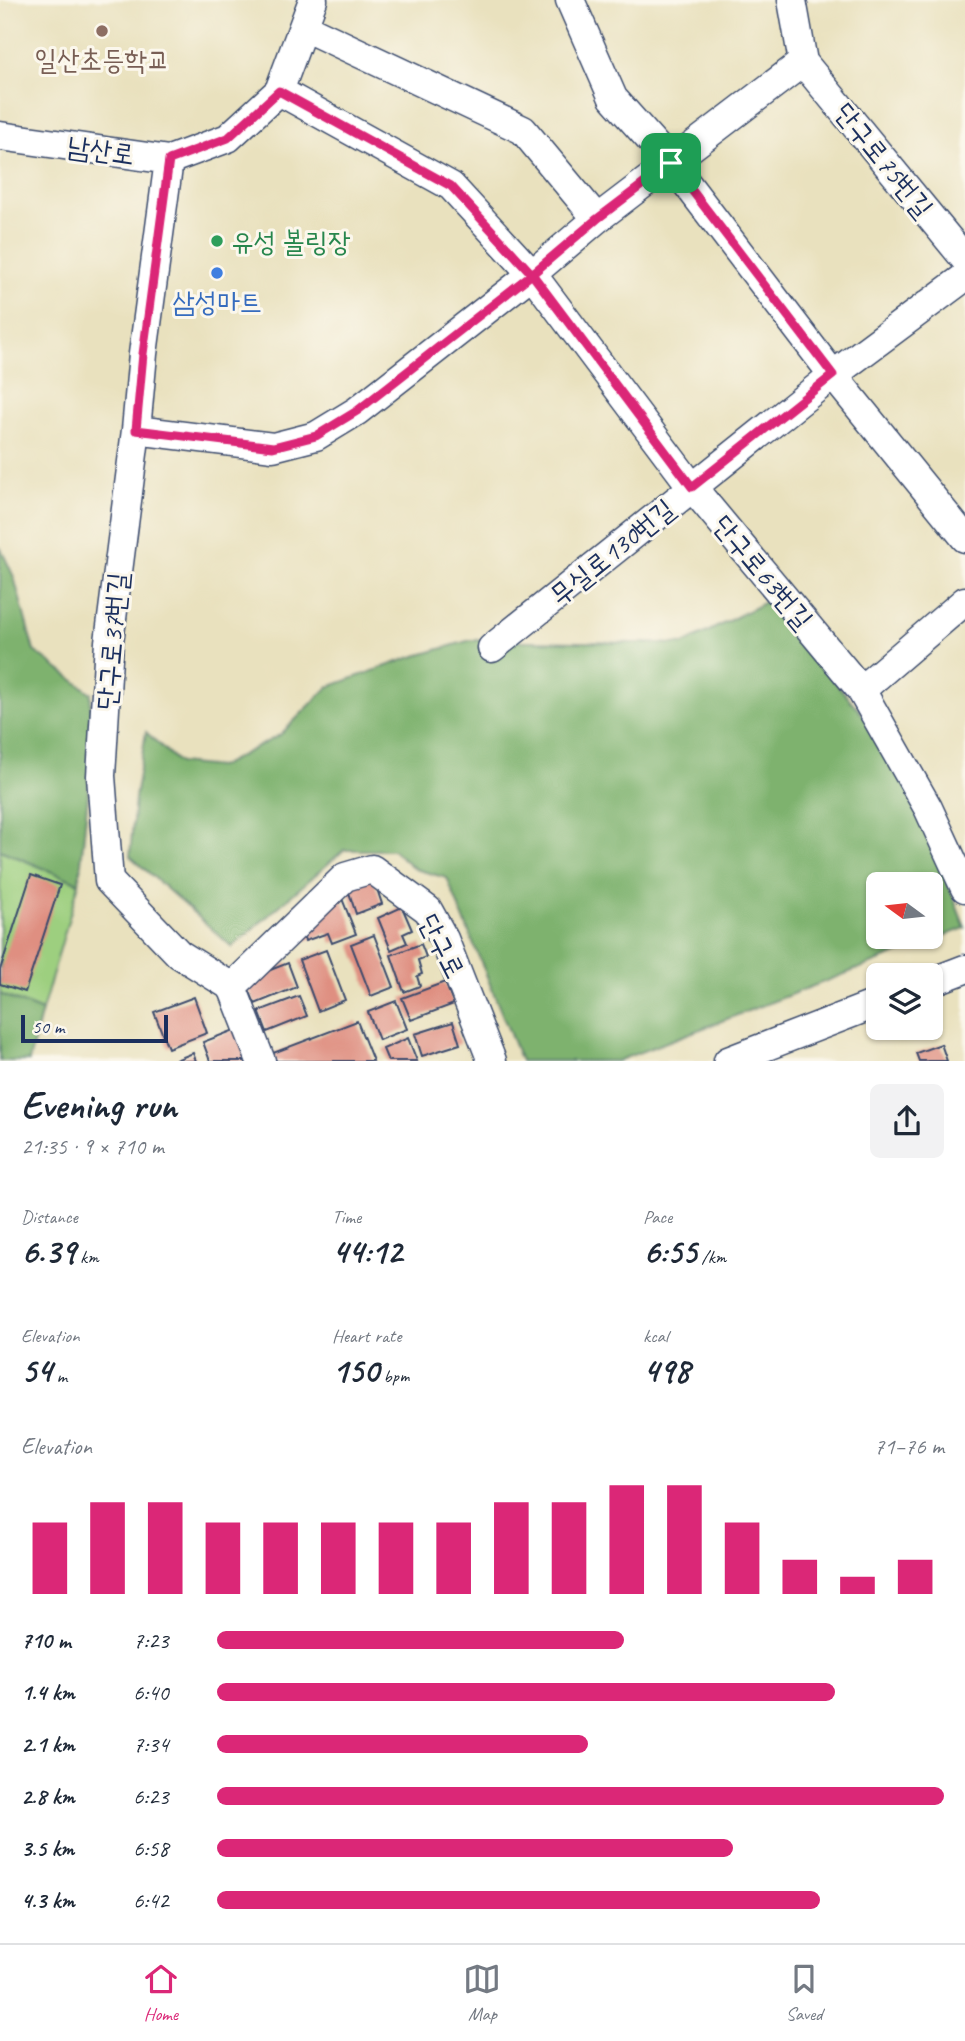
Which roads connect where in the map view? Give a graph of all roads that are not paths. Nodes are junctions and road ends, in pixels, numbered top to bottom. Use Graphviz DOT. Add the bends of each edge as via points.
graph roads {
  1 [pos="313,0"];
  2 [pos="570,0"];
  3 [pos="792,0"];
  4 [pos="303,27"];
  5 [pos="803,62"];
  6 [pos="279,91"];
  7 [pos="0,136"];
  8 [pos="169,160"];
  9 [pos="671,163"];
  10 [pos="597,219"];
  11 [pos="965,258"];
  12 [pos="532,274"];
  13 [pos="965,277"];
  14 [pos="833,375"];
  15 [pos="136,430"];
  16 [pos="692,487"];
  17 [pos="965,538"];
  18 [pos="965,601"];
  19 [pos="492,648"];
  20 [pos="861,690"];
  21 [pos="965,888"];
  22 [pos="965,969"];
  23 [pos="943,977"];
  24 [pos="232,986"];
  25 [pos="866,1008"];
  26 [pos="261,1061"];
  27 [pos="492,1061"];
  28 [pos="728,1061"];
  1 -- 4 [label="street, 남산로"];
  2 -- 9 [label="street" via="613,99"];
  3 -- 5 [label="street, 단구로75번길"];
  4 -- 6 [label="street, 남산로"];
  4 -- 10 [label="street" via="523,130"];
  5 -- 9 [label="street"];
  5 -- 11 [label="street, 단구로75번길"];
  6 -- 8 [label="street, 남산로" via="228,138"];
  6 -- 12 [label="street, 단구로63번길" via="451,186"];
  7 -- 8 [label="street, 남산로"];
  8 -- 15 [label="street, 단구로37번길"];
  9 -- 10 [label="street"];
  9 -- 14 [label="street"];
  10 -- 12 [label="street"];
  12 -- 15 [label="street" via="357,411 316,436 273,447"];
  12 -- 16 [label="street, 단구로63번길"];
  13 -- 14 [label="street, 무실로130번길"];
  14 -- 16 [label="street, 무실로130번길"];
  14 -- 17 [label="street"];
  15 -- 24 [label="street, 단구로37번길" via="109,642 103,736 101,776 109,881 179,954"];
  16 -- 19 [label="street, 무실로130번길"];
  16 -- 20 [label="street, 단구로63번길"];
  18 -- 20 [label="street"];
  20 -- 21 [label="street, 단구로63번길" via="928,808"];
  22 -- 23 [label="street"];
  24 -- 26 [label="street"];
  24 -- 27 [label="street, 단구로" via="345,877 372,869 428,910"];
  25 -- 28 [label="street"];
}
